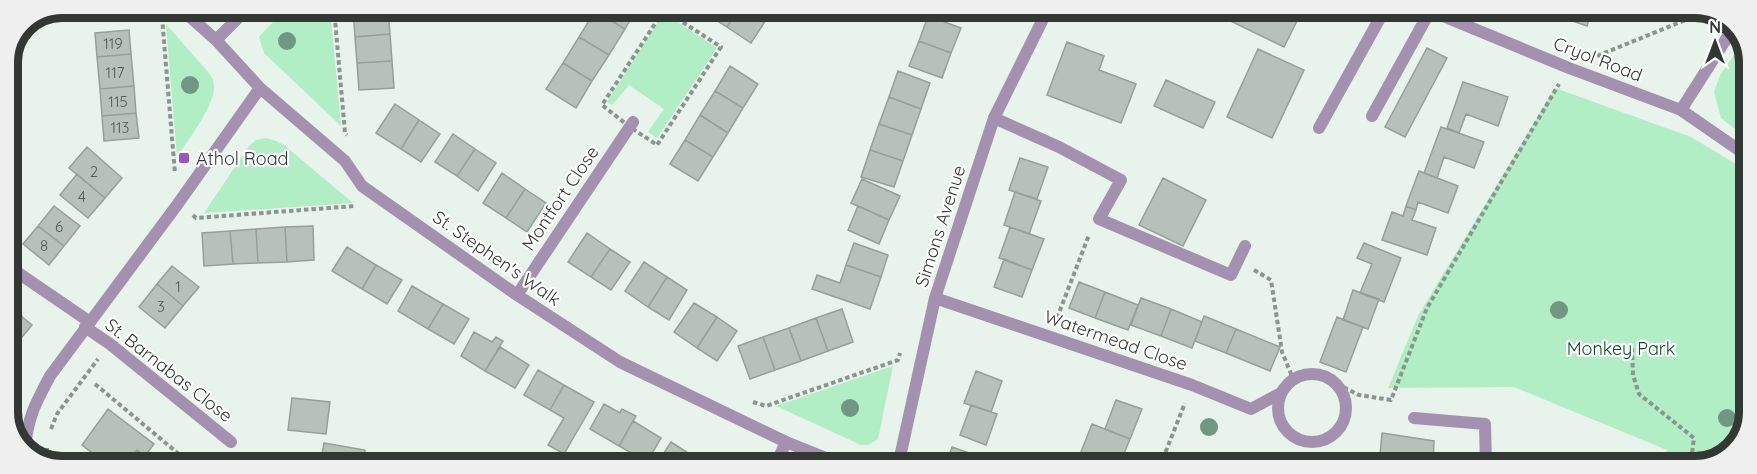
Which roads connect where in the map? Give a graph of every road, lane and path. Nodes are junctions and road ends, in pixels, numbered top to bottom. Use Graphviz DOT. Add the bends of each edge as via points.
graph roads {
  1 [pos="162,18"];
  2 [pos="191,18"];
  3 [pos="238,18"];
  4 [pos="335,18"];
  5 [pos="659,18"];
  6 [pos="676,18"];
  7 [pos="1044,18"];
  8 [pos="1380,18"];
  9 [pos="1424,18"];
  10 [pos="1447,18"];
  11 [pos="1691,18"];
  12 [pos="1730,35"];
  13 [pos="216,40"];
  14 [pos="1569,68"];
  15 [pos="260,88"];
  16 [pos="1681,110"];
  17 [pos="1372,116"];
  18 [pos="994,118"];
  19 [pos="632,124"];
  20 [pos="1319,128"];
  21 [pos="1739,150"];
  22 [pos="345,161"];
  23 [pos="362,186"];
  24 [pos="177,205"];
  25 [pos="1099,219"];
  26 [pos="1245,246"];
  27 [pos="1238,261"];
  28 [pos="18,273"];
  29 [pos="517,295"];
  30 [pos="935,298"];
  31 [pos="88,324"];
  32 [pos="1050,337"];
  33 [pos="110,344"];
  34 [pos="1632,348"];
  35 [pos="901,349"];
  36 [pos="1293,380"];
  37 [pos="95,384"];
  38 [pos="1337,384"];
  39 [pos="1192,385"];
  40 [pos="1281,393"];
  41 [pos="1414,418"];
  42 [pos="742,422"];
  43 [pos="26,437"];
  44 [pos="231,442"];
  45 [pos="786,442"];
  46 [pos="47,454"];
  47 [pos="181,456"];
  48 [pos="779,456"];
  49 [pos="821,456"];
  50 [pos="900,456"];
  51 [pos="1164,456"];
  52 [pos="1486,456"];
  53 [pos="1691,456"];
  1 -- 24 [label="path"];
  2 -- 13 [label="street, St. Stephen's Walk"];
  3 -- 13 [label="street"];
  4 -- 22 [label="path" via="345,133 355,146"];
  5 -- 19 [label="path" via="602,105"];
  6 -- 19 [label="path" via="721,47 657,145"];
  7 -- 18 [label="street, Simons Avenue"];
  8 -- 20 [label="street"];
  9 -- 17 [label="street"];
  10 -- 14 [label="street, Cryol Road"];
  11 -- 14 [label="path"];
  12 -- 16 [label="street"];
  13 -- 15 [label="street, St. Stephen's Walk"];
  14 -- 16 [label="street, Cryol Road"];
  14 -- 38 [label="path" via="1427,308 1391,400 1359,395"];
  15 -- 22 [label="street, St. Stephen's Walk"];
  15 -- 24 [label="street"];
  16 -- 21 [label="street, Cryol Road"];
  18 -- 25 [label="street" via="1121,180"];
  18 -- 30 [label="street, Simons Avenue"];
  19 -- 29 [label="street, Montfort Close"];
  22 -- 23 [label="street, St. Stephen's Walk"];
  23 -- 24 [label="path" via="358,206 196,218"];
  23 -- 29 [label="street, St. Stephen's Walk"];
  24 -- 31 [label="street"];
  25 -- 27 [label="street" via="1231,275"];
  25 -- 32 [label="path"];
  26 -- 27 [label="street"];
  27 -- 36 [label="path" via="1271,280 1282,352"];
  28 -- 31 [label="street, St. Barnabas Close"];
  29 -- 42 [label="street, St. Stephen's Walk" via="620,362"];
  30 -- 32 [label="street, Watermead Close"];
  30 -- 50 [label="street, Simons Avenue"];
  31 -- 33 [label="street, St. Barnabas Close"];
  31 -- 43 [label="street" via="36,401"];
  32 -- 39 [label="street, Watermead Close"];
  33 -- 44 [label="street, St. Barnabas Close"];
  33 -- 46 [label="path" via="57,414 47,439"];
  34 -- 53 [label="path" via="1633,375 1639,394 1694,438"];
  35 -- 42 [label="path" via="898,360 766,406 751,401"];
  36 -- 38 [label="street" via="1318,374"];
  36 -- 40 [label="street"];
  37 -- 47 [label="path"];
  38 -- 40 [label="street" via="1347,403 1342,425 1325,440 1313,442 1292,435 1283,426 1278,404"];
  39 -- 40 [label="street, Watermead Close" via="1251,409"];
  39 -- 51 [label="path"];
  41 -- 52 [label="street" via="1485,424"];
  42 -- 45 [label="street, St. Stephen's Walk"];
  45 -- 48 [label="street"];
  45 -- 49 [label="street, St. Stephen's Walk"];
}
